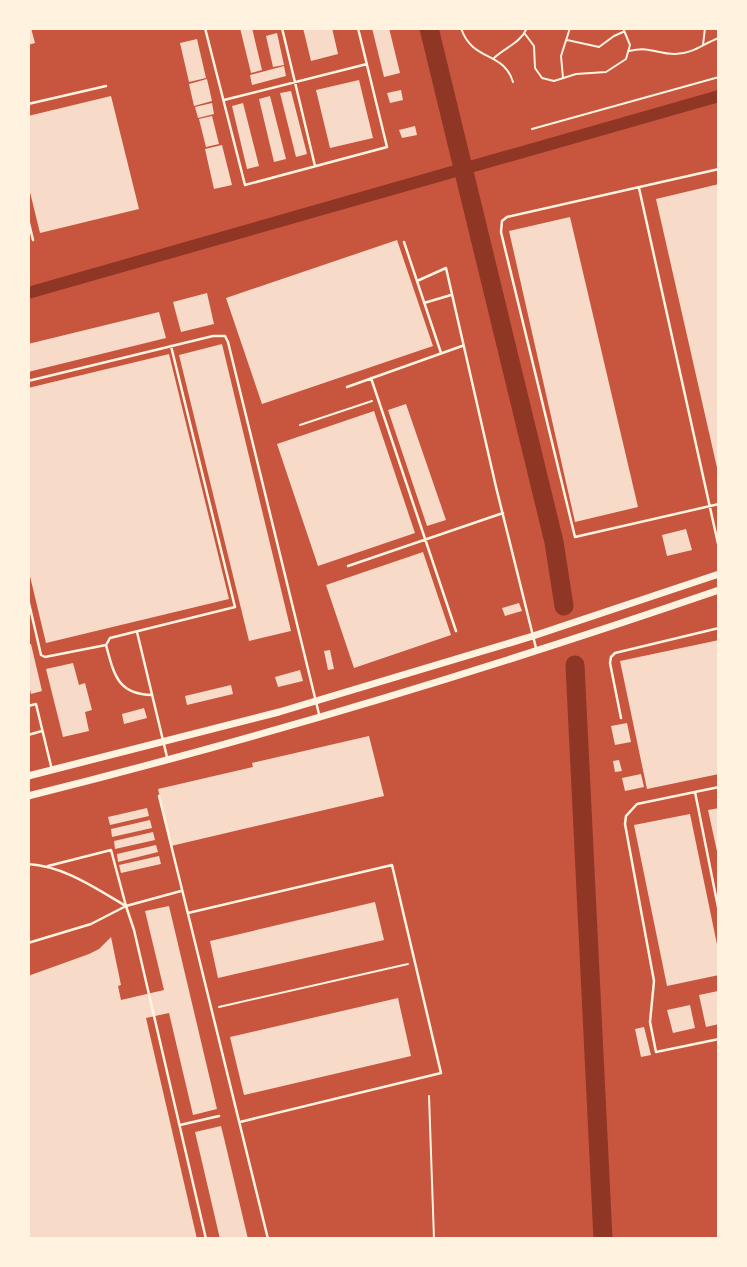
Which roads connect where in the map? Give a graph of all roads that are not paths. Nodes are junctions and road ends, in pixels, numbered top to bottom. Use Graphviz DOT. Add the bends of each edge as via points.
graph roads {
  1 [pos="205,28"];
  2 [pos="282,28"];
  3 [pos="358,28"];
  4 [pos="367,64"];
  5 [pos="295,82"];
  6 [pos="106,86"];
  7 [pos="224,100"];
  8 [pos="28,104"];
  9 [pos="315,166"];
  10 [pos="719,169"];
  11 [pos="639,188"];
  12 [pos="28,219"];
  13 [pos="33,240"];
  14 [pos="404,242"];
  15 [pos="417,281"];
  16 [pos="452,295"];
  17 [pos="424,303"];
  18 [pos="171,346"];
  19 [pos="464,346"];
  20 [pos="441,354"];
  21 [pos="371,378"];
  22 [pos="28,381"];
  23 [pos="347,387"];
  24 [pos="719,504"];
  25 [pos="710,507"];
  26 [pos="503,513"];
  27 [pos="425,540"];
  28 [pos="719,548"];
  29 [pos="348,566"];
  30 [pos="719,574"];
  31 [pos="719,590"];
  32 [pos="28,599"];
  33 [pos="719,628"];
  34 [pos="456,631"];
  35 [pos="137,632"];
  36 [pos="533,636"];
  37 [pos="106,645"];
  38 [pos="537,651"];
  39 [pos="152,695"];
  40 [pos="316,701"];
  41 [pos="28,706"];
  42 [pos="320,717"];
  43 [pos="621,718"];
  44 [pos="43,731"];
  45 [pos="28,735"];
  46 [pos="163,741"];
  47 [pos="168,760"];
  48 [pos="52,770"];
  49 [pos="28,776"];
  50 [pos="719,787"];
  51 [pos="695,792"];
  52 [pos="28,796"];
  53 [pos="159,796"];
  54 [pos="28,864"];
  55 [pos="46,866"];
  56 [pos="183,891"];
  57 [pos="126,905"];
  58 [pos="188,912"];
  59 [pos="719,912"];
  60 [pos="28,943"];
  61 [pos="719,1040"];
  62 [pos="219,1116"];
  63 [pos="240,1122"];
  64 [pos="180,1125"];
  65 [pos="206,1239"];
  66 [pos="268,1239"];
  1 -- 7 [label="lane"];
  2 -- 5 [label="lane"];
  3 -- 4 [label="lane"];
  4 -- 5 [label="lane"];
  4 -- 9 [label="lane" via="387,147"];
  5 -- 7 [label="lane"];
  5 -- 9 [label="lane"];
  6 -- 8 [label="lane"];
  7 -- 9 [label="lane" via="245,185"];
  10 -- 11 [label="lane"];
  11 -- 25 [label="lane"];
  11 -- 25 [label="lane" via="507,217 501,232 575,537"];
  12 -- 13 [label="lane"];
  14 -- 15 [label="lane"];
  15 -- 16 [label="lane" via="446,268"];
  15 -- 17 [label="lane"];
  16 -- 17 [label="lane"];
  16 -- 19 [label="lane"];
  17 -- 20 [label="lane"];
  18 -- 22 [label="lane"];
  18 -- 35 [label="lane" via="235,607"];
  18 -- 40 [label="lane" via="213,336 225,337 228,342"];
  19 -- 20 [label="lane"];
  19 -- 26 [label="lane"];
  20 -- 21 [label="lane"];
  21 -- 23 [label="lane"];
  21 -- 27 [label="lane"];
  24 -- 25 [label="lane"];
  25 -- 28 [label="lane"];
  26 -- 27 [label="lane"];
  26 -- 36 [label="lane"];
  27 -- 29 [label="lane"];
  27 -- 34 [label="lane"];
  30 -- 36 [label="main road"];
  31 -- 38 [label="main road"];
  32 -- 37 [label="lane" via="41,654 46,657"];
  33 -- 43 [label="lane" via="615,653 610,663"];
  35 -- 37 [label="lane" via="110,638"];
  35 -- 39 [label="lane"];
  36 -- 38 [label="lane"];
  36 -- 40 [label="main road"];
  37 -- 39 [label="lane" via="124,687"];
  38 -- 42 [label="main road"];
  39 -- 46 [label="lane"];
  40 -- 42 [label="lane"];
  40 -- 46 [label="main road"];
  41 -- 44 [label="lane" via="36,704"];
  42 -- 47 [label="main road"];
  44 -- 45 [label="lane"];
  44 -- 48 [label="lane"];
  46 -- 47 [label="lane"];
  46 -- 48 [label="main road"];
  47 -- 52 [label="main road"];
  48 -- 49 [label="main road"];
  50 -- 51 [label="lane"];
  51 -- 59 [label="lane"];
  51 -- 61 [label="lane" via="637,804 625,816 625,836 654,981 649,1022 656,1052"];
  53 -- 56 [label="lane"];
  54 -- 55 [label="lane"];
  55 -- 57 [label="lane" via="75,876"];
  55 -- 57 [label="lane" via="111,850"];
  56 -- 57 [label="lane"];
  56 -- 58 [label="lane"];
  57 -- 60 [label="lane" via="91,924"];
  57 -- 64 [label="lane"];
  58 -- 63 [label="lane"];
  58 -- 63 [label="lane" via="393,865 440,1073"];
  62 -- 64 [label="lane"];
  63 -- 66 [label="lane"];
  64 -- 65 [label="lane"];
}
